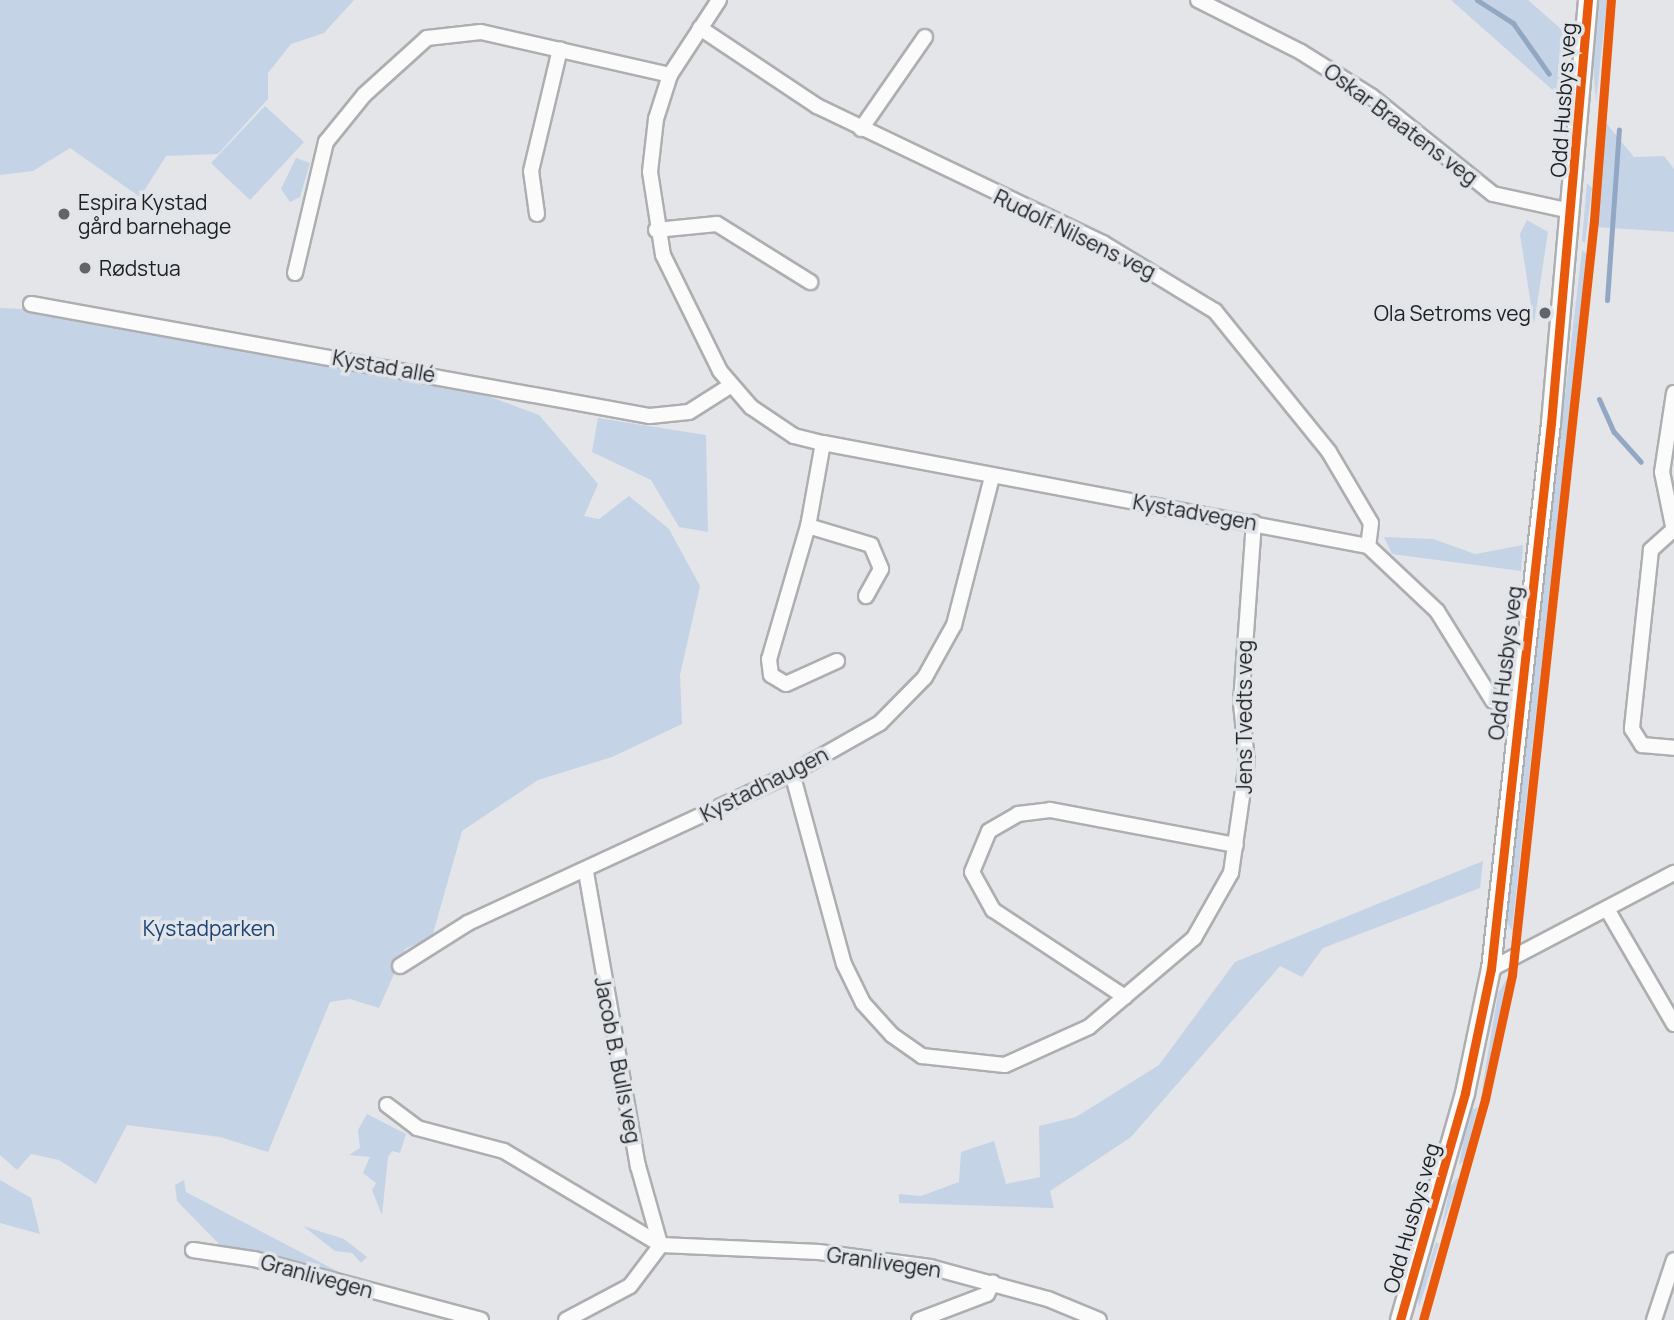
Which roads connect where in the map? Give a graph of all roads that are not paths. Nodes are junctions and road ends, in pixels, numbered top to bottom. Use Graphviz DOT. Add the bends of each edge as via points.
graph roads {
  1 [pos="719,0"];
  2 [pos="1198,0"];
  3 [pos="1588,0"];
  4 [pos="700,28"];
  5 [pos="925,37"];
  6 [pos="560,49"];
  7 [pos="670,75"];
  8 [pos="861,130"];
  9 [pos="1571,211"];
  10 [pos="537,214"];
  11 [pos="656,230"];
  12 [pos="295,273"];
  13 [pos="810,282"];
  14 [pos="31,304"];
  15 [pos="730,386"];
  16 [pos="1674,393"];
  17 [pos="823,443"];
  18 [pos="992,477"];
  19 [pos="1254,522"];
  20 [pos="808,526"];
  21 [pos="1674,530"];
  22 [pos="1368,546"];
  23 [pos="866,596"];
  24 [pos="836,661"];
  25 [pos="1493,701"];
  26 [pos="1674,748"];
  27 [pos="792,773"];
  28 [pos="1237,845"];
  29 [pos="586,872"];
  30 [pos="1674,873"];
  31 [pos="1607,909"];
  32 [pos="400,966"];
  33 [pos="1491,969"];
  34 [pos="1125,997"];
  35 [pos="1674,1024"];
  36 [pos="387,1105"];
  37 [pos="661,1245"];
  38 [pos="193,1250"];
  39 [pos="1674,1260"];
  40 [pos="993,1282"];
  41 [pos="481,1320"];
  42 [pos="566,1320"];
  43 [pos="919,1320"];
  44 [pos="1099,1320"];
  45 [pos="1400,1320"];
  46 [pos="1654,1320"];
  1 -- 4 [label="street"];
  2 -- 9 [label="street, Oskar Braatens veg" via="1301,51 1371,96 1493,194"];
  3 -- 9 [label="street, Odd Husbys veg"];
  4 -- 7 [label="street"];
  4 -- 8 [label="street, Rudolf Nilsens veg"];
  5 -- 8 [label="street"];
  6 -- 7 [label="street"];
  6 -- 10 [label="street" via="531,171"];
  6 -- 12 [label="street" via="463,30 418,44 326,142"];
  7 -- 11 [label="street" via="656,119 650,172"];
  8 -- 22 [label="street, Rudolf Nilsens veg" via="1103,243 1215,311 1329,452 1371,523"];
  9 -- 33 [label="street, Odd Husbys veg"];
  11 -- 13 [label="street" via="717,223"];
  11 -- 15 [label="street" via="689,316"];
  14 -- 15 [label="street, Kystad allé" via="650,416 689,412"];
  15 -- 17 [label="street, Kystadvegen" via="770,423"];
  16 -- 21 [label="street" via="1662,472"];
  17 -- 18 [label="street, Kystadvegen"];
  17 -- 20 [label="street"];
  18 -- 19 [label="street, Kystadvegen"];
  18 -- 27 [label="street, Kystadhaugen" via="954,625 925,677 880,723"];
  19 -- 22 [label="street, Kystadvegen"];
  19 -- 28 [label="street, Jens Tvedts veg" via="1242,666 1247,762"];
  20 -- 23 [label="street" via="870,545 881,569"];
  20 -- 24 [label="street" via="769,659 771,675 776,683 800,682"];
  21 -- 26 [label="street" via="1651,550 1632,729 1642,746"];
  22 -- 25 [label="street" via="1437,611"];
  27 -- 29 [label="street, Kystadhaugen"];
  27 -- 34 [label="street, Jens Tvedts veg" via="844,964 863,1003 922,1056 1005,1065 1089,1027"];
  28 -- 34 [label="street, Jens Tvedts veg" via="1207,922"];
  28 -- 34 [label="street" via="1050,810 1018,814 989,831 972,872 993,910"];
  29 -- 32 [label="street, Kystadhaugen" via="468,923"];
  29 -- 37 [label="street, Jacob B. Bulls veg" via="638,1166"];
  30 -- 31 [label="street"];
  31 -- 33 [label="street"];
  31 -- 35 [label="street"];
  33 -- 45 [label="street, Odd Husbys veg" via="1465,1093"];
  36 -- 37 [label="street, Granlivegen" via="417,1128 504,1151"];
  37 -- 40 [label="street, Granlivegen" via="819,1252"];
  37 -- 42 [label="street" via="630,1286"];
  38 -- 41 [label="street, Granlivegen" via="254,1259"];
  39 -- 46 [label="street"];
  40 -- 43 [label="street" via="987,1294"];
  40 -- 44 [label="street, Granlivegen"];
}
